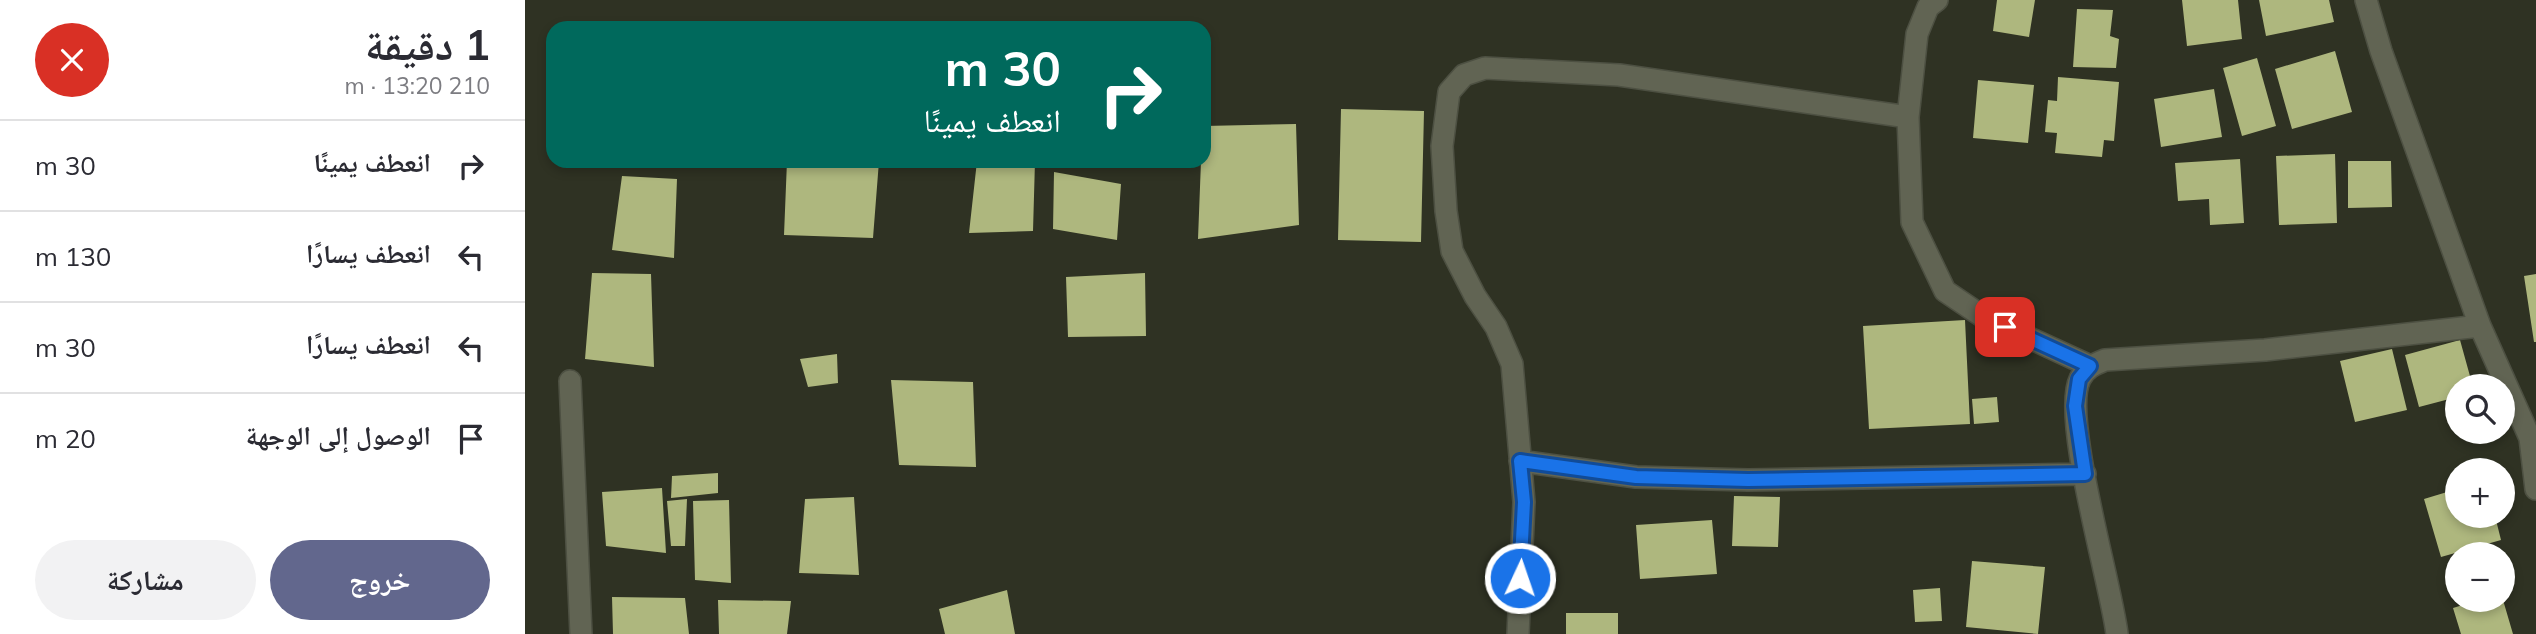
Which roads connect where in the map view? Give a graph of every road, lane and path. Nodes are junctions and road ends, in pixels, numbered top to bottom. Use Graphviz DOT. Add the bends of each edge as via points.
graph roads {
  1 [pos="1937,0"];
  2 [pos="2367,0"];
  3 [pos="1908,117"];
  4 [pos="2480,326"];
  5 [pos="2090,366"];
  6 [pos="570,381"];
  7 [pos="2533,439"];
  8 [pos="1520,461"];
  9 [pos="2085,474"];
  10 [pos="2536,489"];
  11 [pos="581,634"];
  12 [pos="1518,634"];
  13 [pos="2117,634"];
  1 -- 3 [label="street" via="1928,8 1917,34"];
  2 -- 4 [label="street"];
  3 -- 5 [label="street" via="1912,222 1945,290 1982,316"];
  3 -- 8 [label="street" via="1619,75 1485,68 1464,75 1448,92 1444,116 1448,224 1452,251 1512,363"];
  4 -- 5 [label="street" via="2265,350 2105,360"];
  4 -- 7 [label="street"];
  5 -- 9 [label="street" via="2079,379 2075,406"];
  6 -- 11 [label="street"];
  7 -- 10 [label="street"];
  8 -- 9 [label="street" via="1636,477 1723,480"];
  8 -- 12 [label="street" via="1524,502"];
  9 -- 13 [label="street"];
}
